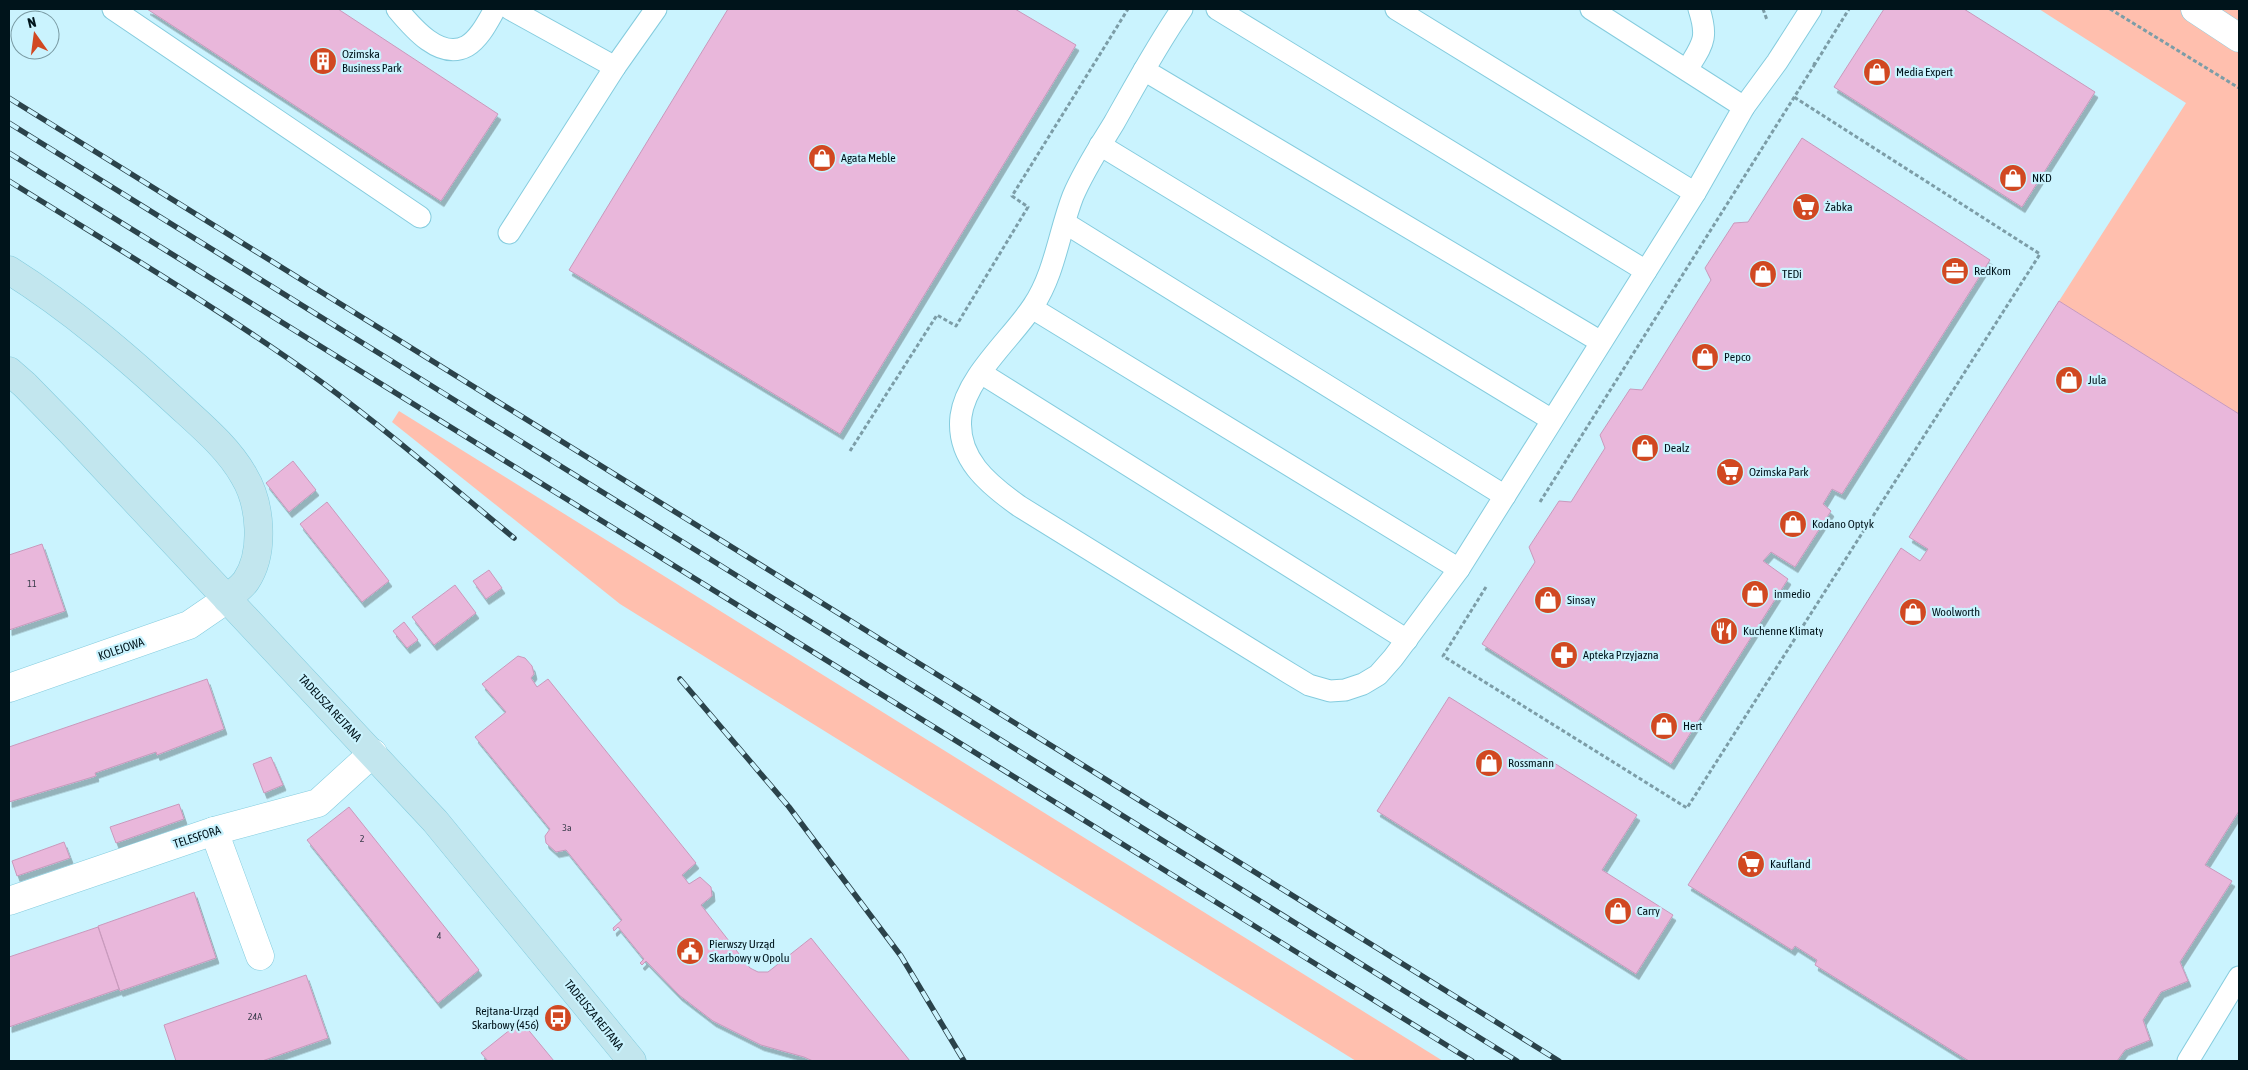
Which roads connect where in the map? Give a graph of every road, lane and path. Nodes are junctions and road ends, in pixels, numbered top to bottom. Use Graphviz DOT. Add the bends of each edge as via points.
graph roads {
  1 [pos="113,9"];
  2 [pos="397,9"];
  3 [pos="495,9"];
  4 [pos="510,9"];
  5 [pos="656,9"];
  6 [pos="1128,9"];
  7 [pos="1182,9"];
  8 [pos="1216,9"];
  9 [pos="1396,9"];
  10 [pos="1591,9"];
  11 [pos="1699,9"];
  12 [pos="1811,9"];
  13 [pos="2110,9"];
  14 [pos="2194,9"];
  15 [pos="2239,38"];
  16 [pos="1815,64"];
  17 [pos="615,68"];
  18 [pos="1144,70"];
  19 [pos="1687,70"];
  20 [pos="2239,88"];
  21 [pos="1794,97"];
  22 [pos="1744,107"];
  23 [pos="1100,145"];
  24 [pos="1695,193"];
  25 [pos="420,217"];
  26 [pos="1065,223"];
  27 [pos="510,233"];
  28 [pos="9,270"];
  29 [pos="1646,271"];
  30 [pos="1032,308"];
  31 [pos="1601,342"];
  32 [pos="9,371"];
  33 [pos="981,372"];
  34 [pos="1552,420"];
  35 [pos="850,451"];
  36 [pos="1504,496"];
  37 [pos="1537,506"];
  38 [pos="1459,569"];
  39 [pos="1490,581"];
  40 [pos="227,599"];
  41 [pos="1407,640"];
  42 [pos="9,688"];
  43 [pos="373,753"];
  44 [pos="214,831"];
  45 [pos="9,901"];
  46 [pos="260,956"];
  47 [pos="2239,976"];
  48 [pos="632,1061"];
  49 [pos="2188,1061"];
  1 -- 25 [label="lane"];
  2 -- 3 [label="lane" via="415,31 444,48 456,49 475,39"];
  4 -- 17 [label="lane"];
  5 -- 17 [label="lane"];
  6 -- 35 [label="path" via="1012,196 1028,207 956,326 937,316"];
  7 -- 18 [label="lane"];
  8 -- 29 [label="lane"];
  9 -- 24 [label="lane"];
  10 -- 19 [label="lane"];
  11 -- 19 [label="lane" via="1704,40"];
  12 -- 22 [label="lane"];
  13 -- 20 [label="path"];
  14 -- 15 [label="street"];
  16 -- 21 [label="path"];
  17 -- 27 [label="lane"];
  18 -- 23 [label="lane"];
  18 -- 31 [label="lane"];
  19 -- 22 [label="lane"];
  21 -- 37 [label="path"];
  21 -- 39 [label="path" via="2040,254 1687,808 1443,656"];
  22 -- 24 [label="lane"];
  23 -- 26 [label="lane" via="1073,196"];
  23 -- 34 [label="lane"];
  24 -- 29 [label="lane"];
  26 -- 30 [label="lane" via="1048,278"];
  26 -- 36 [label="lane"];
  28 -- 40 [label="street" via="74,315 151,380 210,434 245,476 258,522 258,555 246,581"];
  29 -- 31 [label="lane"];
  30 -- 33 [label="lane"];
  30 -- 38 [label="lane"];
  31 -- 34 [label="lane"];
  32 -- 40 [label="street, TADEUSZA REJTANA"];
  33 -- 41 [label="lane"];
  33 -- 41 [label="lane" via="967,395 961,415 961,436 977,472 1019,506 1309,685 1330,691 1363,684 1378,674"];
  34 -- 36 [label="lane"];
  36 -- 38 [label="lane"];
  38 -- 41 [label="lane"];
  40 -- 42 [label="street, KOLEJOWA" via="189,625"];
  40 -- 43 [label="street, TADEUSZA REJTANA"];
  43 -- 44 [label="street, TELESFORA" via="318,802"];
  43 -- 48 [label="street, TADEUSZA REJTANA" via="475,868"];
  44 -- 45 [label="street, TELESFORA"];
  44 -- 46 [label="street"];
  47 -- 49 [label="lane"];
}
